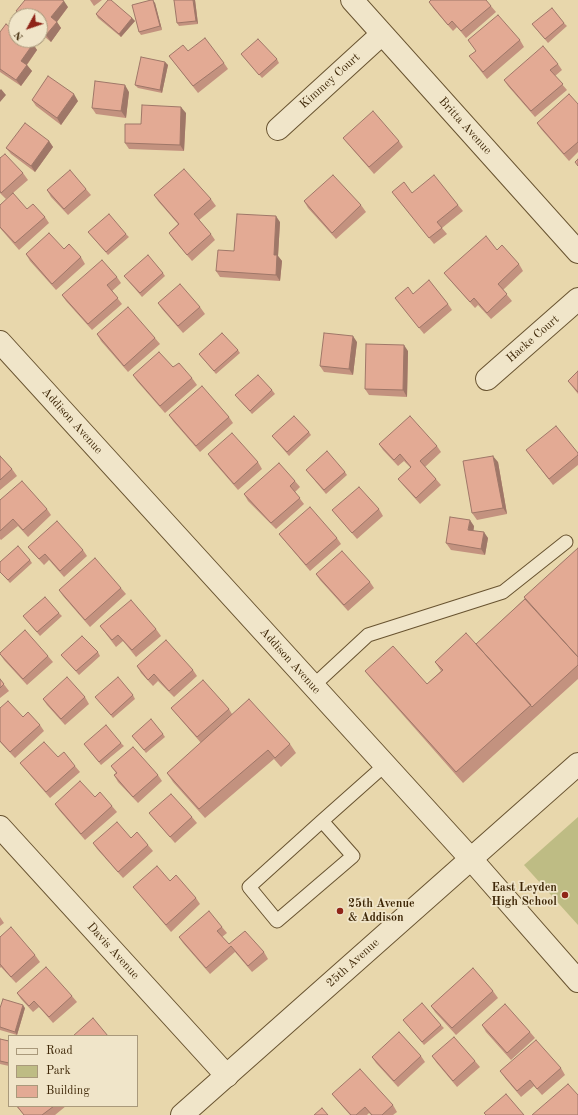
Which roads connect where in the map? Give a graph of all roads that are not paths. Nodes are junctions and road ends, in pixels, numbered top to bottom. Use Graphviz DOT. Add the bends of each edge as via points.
graph roads {
  1 [pos="352,0"];
  2 [pos="382,34"];
  3 [pos="278,129"];
  4 [pos="578,252"];
  5 [pos="578,299"];
  6 [pos="0,342"];
  7 [pos="487,379"];
  8 [pos="566,542"];
  9 [pos="313,686"];
  10 [pos="578,764"];
  11 [pos="385,765"];
  12 [pos="322,821"];
  13 [pos="0,827"];
  14 [pos="471,859"];
  15 [pos="578,981"];
  16 [pos="227,1076"];
  17 [pos="182,1115"];
  1 -- 2 [label="street, Britta Avenue"];
  2 -- 3 [label="street, Kimmey Court"];
  2 -- 4 [label="street, Britta Avenue"];
  5 -- 7 [label="street, Hacke Court"];
  6 -- 9 [label="street, Addison Avenue"];
  8 -- 9 [label="lane" via="503,592 368,635"];
  9 -- 11 [label="street, Addison Avenue"];
  10 -- 14 [label="street, 25th Avenue"];
  11 -- 12 [label="lane"];
  11 -- 14 [label="street, Addison Avenue"];
  12 -- 12 [label="lane" via="354,856 277,921 249,887"];
  13 -- 16 [label="street, Davis Avenue"];
  14 -- 15 [label="street, Addison Avenue"];
  14 -- 16 [label="street, 25th Avenue"];
  16 -- 17 [label="street, 25th Avenue"];
}
